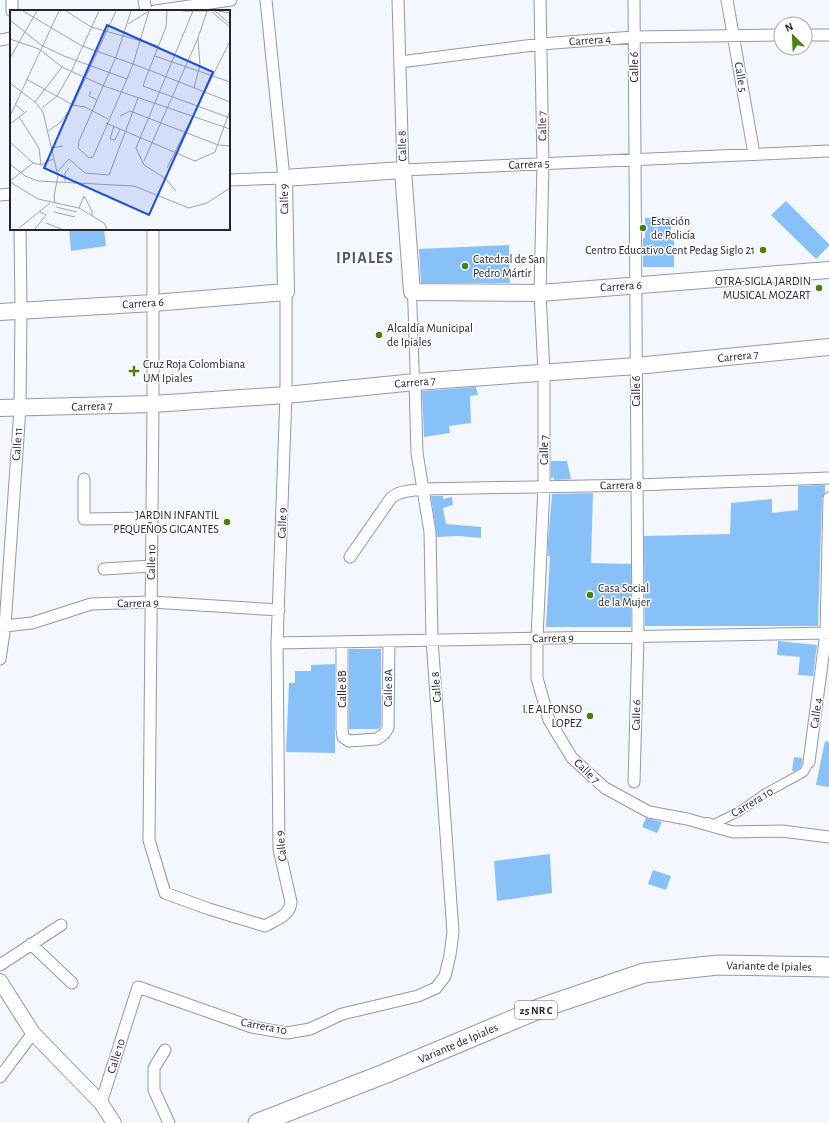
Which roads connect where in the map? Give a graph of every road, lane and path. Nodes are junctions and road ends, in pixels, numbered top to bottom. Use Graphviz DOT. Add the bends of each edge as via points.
graph roads {
  1 [pos="144,0"];
  2 [pos="231,0"];
  3 [pos="266,0"];
  4 [pos="398,0"];
  5 [pos="540,0"];
  6 [pos="634,0"];
  7 [pos="727,0"];
  8 [pos="146,10"];
  9 [pos="162,10"];
  10 [pos="733,35"];
  11 [pos="773,35"];
  12 [pos="813,35"];
  13 [pos="829,35"];
  14 [pos="634,37"];
  15 [pos="10,38"];
  16 [pos="0,40"];
  17 [pos="541,44"];
  18 [pos="400,62"];
  19 [pos="829,151"];
  20 [pos="754,154"];
  21 [pos="634,160"];
  22 [pos="543,164"];
  23 [pos="403,170"];
  24 [pos="284,178"];
  25 [pos="230,180"];
  26 [pos="10,194"];
  27 [pos="0,195"];
  28 [pos="20,230"];
  29 [pos="153,230"];
  30 [pos="829,270"];
  31 [pos="635,285"];
  32 [pos="286,292"];
  33 [pos="412,292"];
  34 [pos="540,292"];
  35 [pos="153,303"];
  36 [pos="21,310"];
  37 [pos="0,312"];
  38 [pos="829,346"];
  39 [pos="636,366"];
  40 [pos="544,372"];
  41 [pos="415,382"];
  42 [pos="286,395"];
  43 [pos="153,404"];
  44 [pos="0,408"];
  45 [pos="20,408"];
  46 [pos="829,478"];
  47 [pos="84,479"];
  48 [pos="637,485"];
  49 [pos="544,486"];
  50 [pos="419,490"];
  51 [pos="829,498"];
  52 [pos="152,518"];
  53 [pos="350,557"];
  54 [pos="5,565"];
  55 [pos="151,566"];
  56 [pos="104,569"];
  57 [pos="151,602"];
  58 [pos="279,610"];
  59 [pos="3,625"];
  60 [pos="828,633"];
  61 [pos="638,636"];
  62 [pos="537,638"];
  63 [pos="432,640"];
  64 [pos="389,641"];
  65 [pos="342,642"];
  66 [pos="277,643"];
  67 [pos="0,659"];
  68 [pos="343,737"];
  69 [pos="809,762"];
  70 [pos="634,782"];
  71 [pos="687,818"];
  72 [pos="829,837"];
  73 [pos="165,892"];
  74 [pos="60,925"];
  75 [pos="31,944"];
  76 [pos="0,965"];
  77 [pos="829,967"];
  78 [pos="0,981"];
  79 [pos="72,983"];
  80 [pos="138,987"];
  81 [pos="436,988"];
  82 [pos="33,1033"];
  83 [pos="165,1050"];
  84 [pos="0,1077"];
  85 [pos="101,1103"];
  86 [pos="114,1123"];
  87 [pos="170,1123"];
  88 [pos="258,1123"];
  1 -- 8 [label="street"];
  2 -- 9 [label="street"];
  3 -- 24 [label="street, Calle 9"];
  4 -- 18 [label="street, Calle 8"];
  5 -- 17 [label="street, Calle 7"];
  6 -- 14 [label="street, Calle 6"];
  7 -- 10 [label="street, Calle 5"];
  10 -- 11 [label="street, Carrera 4"];
  10 -- 14 [label="street, Carrera 4"];
  10 -- 20 [label="street, Calle 5"];
  12 -- 13 [label="street"];
  14 -- 17 [label="street, Carrera 4"];
  14 -- 21 [label="street, Calle 6"];
  15 -- 16 [label="street"];
  17 -- 18 [label="street, Carrera 4"];
  17 -- 22 [label="street, Calle 7"];
  18 -- 23 [label="street, Calle 8"];
  19 -- 20 [label="street, Carrera 5"];
  20 -- 21 [label="street, Carrera 5"];
  21 -- 22 [label="street, Carrera 5"];
  21 -- 31 [label="street, Calle 6"];
  22 -- 23 [label="street, Carrera 5"];
  22 -- 34 [label="street, Calle 7"];
  23 -- 24 [label="main road, Carrera 5"];
  23 -- 33 [label="main road, Calle 8"];
  24 -- 25 [label="street, Carrera 5"];
  24 -- 32 [label="main road, Calle 9"];
  26 -- 27 [label="street"];
  28 -- 36 [label="street, Calle 11"];
  29 -- 35 [label="street, Calle 10"];
  30 -- 31 [label="main road, Carrera 6"];
  31 -- 34 [label="main road, Carrera 6"];
  31 -- 39 [label="street, Calle 6"];
  32 -- 35 [label="main road, Carrera 6"];
  32 -- 42 [label="street, Calle 9"];
  33 -- 34 [label="main road, Carrera 6"];
  33 -- 41 [label="street"];
  34 -- 40 [label="street, Calle 7"];
  35 -- 36 [label="main road, Carrera 6"];
  35 -- 43 [label="street, Calle 10"];
  36 -- 37 [label="main road, Carrera 6"];
  36 -- 45 [label="street, Calle 11"];
  38 -- 39 [label="main road, Carrera 7"];
  39 -- 40 [label="main road, Carrera 7"];
  39 -- 48 [label="street, Calle 6"];
  40 -- 41 [label="main road, Carrera 7"];
  40 -- 49 [label="street, Calle 7"];
  41 -- 42 [label="main road, Carrera 7"];
  41 -- 50 [label="street, Calle 8"];
  42 -- 43 [label="main road, Carrera 7"];
  42 -- 58 [label="street, Calle 9"];
  43 -- 45 [label="main road, Carrera 7"];
  43 -- 52 [label="street, Calle 10"];
  44 -- 45 [label="main road, Carrera 7"];
  45 -- 54 [label="street, Calle 11"];
  46 -- 48 [label="street, Carrera 8"];
  47 -- 52 [label="street" via="84,519"];
  48 -- 49 [label="street, Carrera 8"];
  48 -- 61 [label="street, Calle 6"];
  49 -- 50 [label="street, Carrera 8"];
  49 -- 62 [label="street, Calle 7"];
  50 -- 53 [label="street, Carrera 8" via="396,494"];
  50 -- 63 [label="street, Calle 8" via="430,532"];
  51 -- 60 [label="street, Calle 4"];
  52 -- 55 [label="street, Calle 10"];
  54 -- 59 [label="street, Calle 11"];
  55 -- 56 [label="street"];
  55 -- 57 [label="street, Calle 10"];
  57 -- 58 [label="street, Carrera 9"];
  57 -- 59 [label="street, Carrera 9" via="91,604 32,623"];
  57 -- 73 [label="street, Calle 10" via="149,840"];
  58 -- 66 [label="street, Calle 9"];
  59 -- 67 [label="street, Calle 11"];
  60 -- 61 [label="street, Carrera 9"];
  60 -- 69 [label="street, Calle 4"];
  61 -- 62 [label="street, Carrera 9"];
  61 -- 70 [label="street, Calle 6"];
  62 -- 63 [label="street, Carrera 9"];
  62 -- 71 [label="street, Calle 7" via="537,678 550,720 572,758 605,788 649,812"];
  63 -- 64 [label="street, Carrera 9"];
  63 -- 81 [label="street, Calle 8" via="453,932 445,976"];
  64 -- 65 [label="street, Carrera 9"];
  64 -- 68 [label="street, Calle 8A" via="388,728 377,739 349,740"];
  65 -- 66 [label="street, Carrera 9"];
  65 -- 68 [label="street, Calle 8B"];
  66 -- 73 [label="street, Calle 9" via="279,849 291,902 290,908 286,914 265,926"];
  69 -- 71 [label="street, Carrera 10" via="804,772 714,824"];
  71 -- 72 [label="street, Calle 7" via="733,832 782,831"];
  74 -- 75 [label="street"];
  75 -- 76 [label="street"];
  75 -- 79 [label="street"];
  77 -- 88 [label="highway, Variante de Ipiales / 25 NR C" via="718,965 644,973 540,1008 384,1074"];
  78 -- 82 [label="street"];
  80 -- 81 [label="street, Carrera 10" via="252,1027 286,1033 310,1029 342,1014 418,996"];
  80 -- 85 [label="street, Calle 10"];
  82 -- 84 [label="street"];
  82 -- 85 [label="street"];
  83 -- 87 [label="street" via="154,1068 154,1090"];
  85 -- 86 [label="street"];
}
